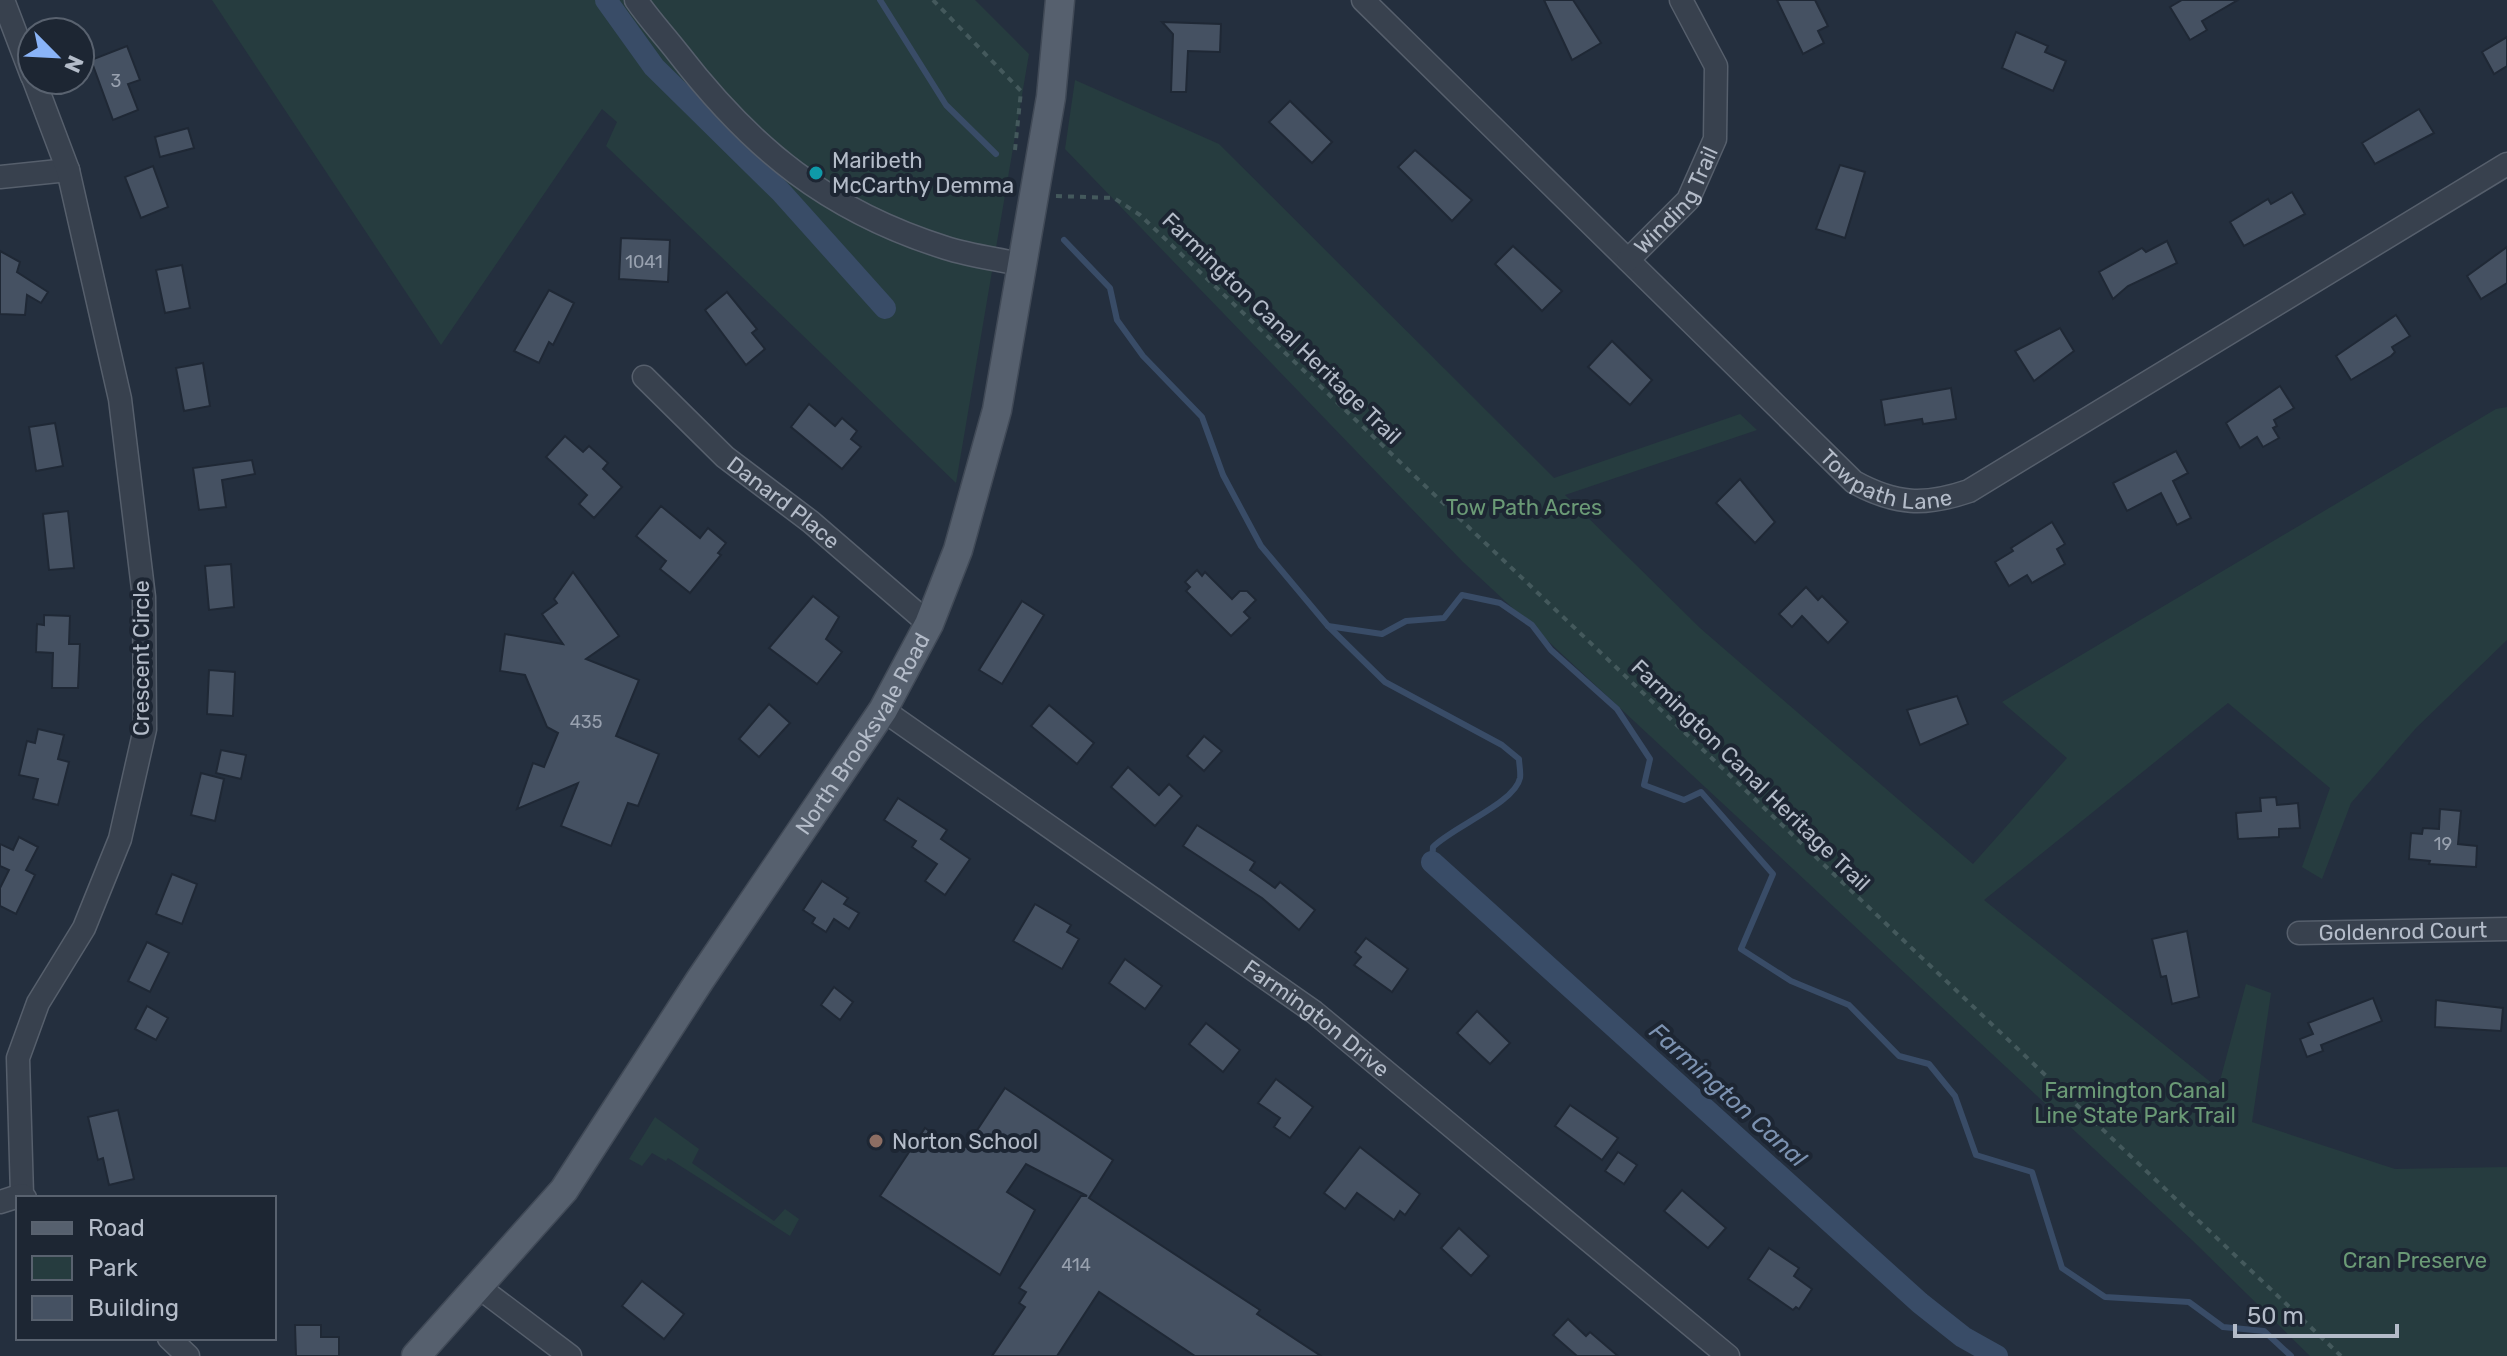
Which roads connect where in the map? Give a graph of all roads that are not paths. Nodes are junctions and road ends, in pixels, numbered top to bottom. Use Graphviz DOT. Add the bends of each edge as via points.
graph roads {
  1 [pos="3,0"];
  2 [pos="636,0"];
  3 [pos="1060,0"];
  4 [pos="1363,0"];
  5 [pos="1681,0"];
  6 [pos="16,34"];
  7 [pos="40,96"];
  8 [pos="2507,164"];
  9 [pos="68,170"];
  10 [pos="0,177"];
  11 [pos="1628,260"];
  12 [pos="1024,265"];
  13 [pos="644,377"];
  14 [pos="929,624"];
  15 [pos="883,710"];
  16 [pos="2507,929"];
  17 [pos="2299,933"];
  18 [pos="24,1196"];
  19 [pos="480,1288"];
  20 [pos="171,1340"];
  21 [pos="188,1356"];
  22 [pos="416,1356"];
  23 [pos="570,1356"];
  24 [pos="1728,1356"];
  1 -- 6 [label="street, Crescent Circle"];
  2 -- 12 [label="street" via="708,91 775,160 803,181 913,236"];
  3 -- 12 [label="main road, North Brooksvale Road" via="1051,97"];
  4 -- 11 [label="street, Towpath Lane"];
  5 -- 11 [label="street, Winding Trail" via="1716,66 1715,139 1688,200"];
  7 -- 9 [label="street, Crescent Circle"];
  8 -- 11 [label="street, Towpath Lane" via="1969,491 1937,502 1892,499 1854,482"];
  9 -- 10 [label="street"];
  9 -- 18 [label="street, Crescent Circle" via="120,399 144,597 145,729 120,839 84,928 38,1003 18,1058"];
  12 -- 14 [label="main road, North Brooksvale Road" via="982,470"];
  13 -- 14 [label="street, Danard Place" via="725,457 811,522"];
  14 -- 15 [label="main road, North Brooksvale Road"];
  15 -- 19 [label="main road, North Brooksvale Road" via="564,1190"];
  15 -- 24 [label="street, Farmington Drive" via="1314,1012"];
  16 -- 17 [label="street, Goldenrod Court"];
  19 -- 22 [label="main road, North Brooksvale Road"];
  19 -- 23 [label="street"];
  20 -- 21 [label="street"];
}
